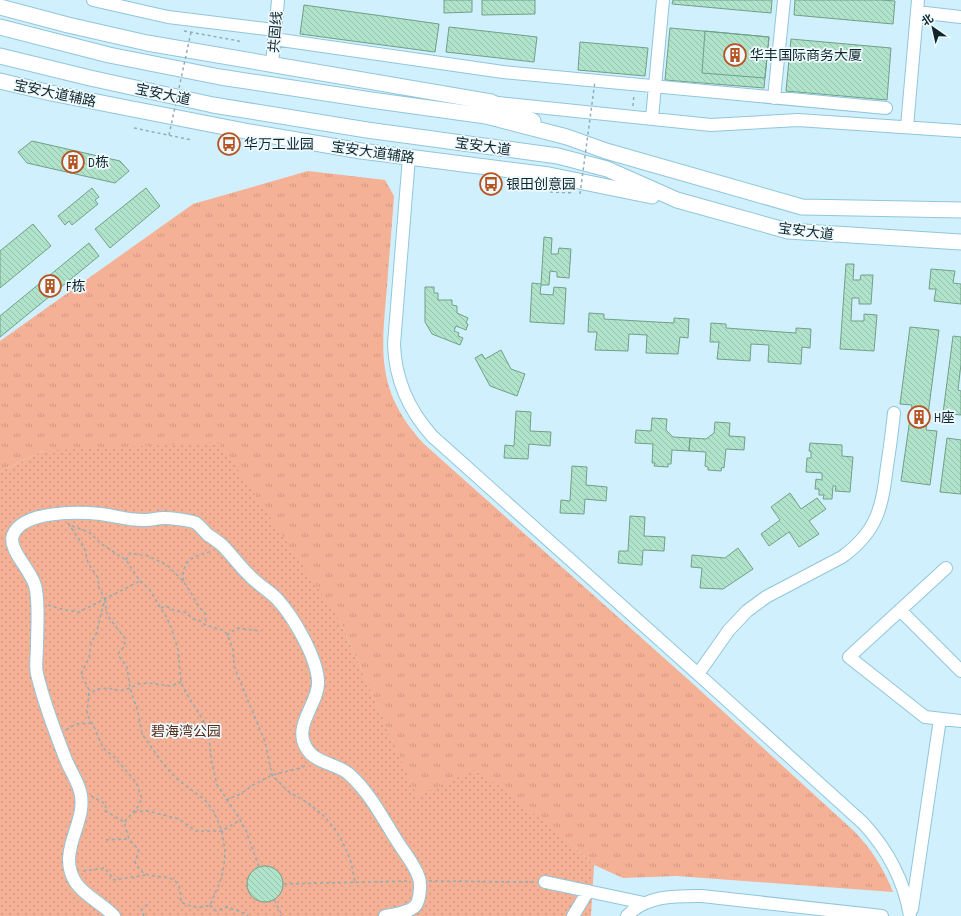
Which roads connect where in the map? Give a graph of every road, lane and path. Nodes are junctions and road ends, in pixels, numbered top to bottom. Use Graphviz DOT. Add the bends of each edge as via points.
graph roads {
  1 [pos="93,0"];
  2 [pos="278,0"];
  3 [pos="662,0"];
  4 [pos="784,0"];
  5 [pos="918,0"];
  6 [pos="0,7"];
  7 [pos="917,12"];
  8 [pos="961,17"];
  9 [pos="0,27"];
  10 [pos="274,34"];
  11 [pos="237,48"];
  12 [pos="216,54"];
  13 [pos="109,55"];
  14 [pos="0,56"];
  15 [pos="272,64"];
  16 [pos="1,81"];
  17 [pos="595,81"];
  18 [pos="654,86"];
  19 [pos="774,98"];
  20 [pos="491,102"];
  21 [pos="886,108"];
  22 [pos="652,118"];
  23 [pos="906,127"];
  24 [pos="134,128"];
  25 [pos="961,131"];
  26 [pos="169,135"];
  27 [pos="567,137"];
  28 [pos="192,140"];
  29 [pos="409,157"];
  30 [pos="550,192"];
  31 [pos="677,200"];
  32 [pos="961,210"];
  33 [pos="961,242"];
  34 [pos="894,414"];
  35 [pos="61,514"];
  36 [pos="70,526"];
  37 [pos="222,546"];
  38 [pos="126,560"];
  39 [pos="946,568"];
  40 [pos="140,581"];
  41 [pos="183,581"];
  42 [pos="105,598"];
  43 [pos="37,601"];
  44 [pos="161,608"];
  45 [pos="900,610"];
  46 [pos="205,625"];
  47 [pos="261,632"];
  48 [pos="227,634"];
  49 [pos="961,671"];
  50 [pos="698,674"];
  51 [pos="181,682"];
  52 [pos="130,688"];
  53 [pos="88,696"];
  54 [pos="940,719"];
  55 [pos="961,721"];
  56 [pos="92,723"];
  57 [pos="61,745"];
  58 [pos="317,758"];
  59 [pos="272,776"];
  60 [pos="80,790"];
  61 [pos="226,800"];
  62 [pos="133,812"];
  63 [pos="240,820"];
  64 [pos="124,822"];
  65 [pos="222,831"];
  66 [pos="129,839"];
  67 [pos="106,840"];
  68 [pos="259,867"];
  69 [pos="71,872"];
  70 [pos="146,875"];
  71 [pos="414,881"];
  72 [pos="355,882"];
  73 [pos="545,882"];
  74 [pos="284,884"];
  75 [pos="588,891"];
  76 [pos="274,900"];
  77 [pos="418,901"];
  78 [pos="149,903"];
  79 [pos="644,903"];
  80 [pos="210,905"];
  81 [pos="114,916"];
  82 [pos="144,916"];
  83 [pos="248,916"];
  84 [pos="280,916"];
  85 [pos="385,916"];
  86 [pos="416,916"];
  87 [pos="573,916"];
  88 [pos="627,916"];
  89 [pos="882,916"];
  90 [pos="910,916"];
  1 -- 10 [label="street" via="168,18"];
  2 -- 10 [label="street, 共固线"];
  3 -- 18 [label="street"];
  4 -- 19 [label="street"];
  5 -- 7 [label="street"];
  6 -- 12 [label="main road" via="147,43"];
  7 -- 8 [label="street"];
  7 -- 23 [label="street"];
  9 -- 13 [label="main road, 宝安大道"];
  10 -- 15 [label="street, 共固线"];
  10 -- 18 [label="street" via="502,72"];
  11 -- 26 [label="path, bridge" via="239,41 191,32"];
  12 -- 13 [label="main road"];
  12 -- 15 [label="main road"];
  13 -- 27 [label="main road, 宝安大道" via="220,77 486,116"];
  14 -- 31 [label="main road, 宝安大道" via="212,105 367,130 558,156 607,169"];
  15 -- 20 [label="main road"];
  16 -- 29 [label="main road, 宝安大道辅路" via="250,132"];
  17 -- 30 [label="path, bridge" via="580,194"];
  18 -- 19 [label="street"];
  18 -- 22 [label="street"];
  19 -- 21 [label="street"];
  20 -- 22 [label="street"];
  20 -- 27 [label="main road"];
  22 -- 23 [label="street" via="711,124 798,120"];
  23 -- 25 [label="street"];
  24 -- 26 [label="path"];
  26 -- 28 [label="path"];
  27 -- 32 [label="main road, 宝安大道" via="606,152 802,207"];
  29 -- 31 [label="main road, 宝安大道辅路" via="549,175"];
  29 -- 50 [label="street" via="394,344 398,376 409,405 432,436"];
  31 -- 33 [label="main road, 宝安大道" via="788,231"];
  34 -- 50 [label="street" via="883,497 877,517 866,536 842,557 766,597 746,611 729,630"];
  35 -- 36 [label="path"];
  35 -- 37 [label="street" via="100,514 144,521 164,518 194,522"];
  35 -- 43 [label="street" via="48,514 28,521 18,527 12,538 13,548 36,587"];
  36 -- 38 [label="path" via="89,532 100,543"];
  36 -- 42 [label="path" via="84,547 88,563 98,578 99,588"];
  37 -- 41 [label="path" via="187,561"];
  37 -- 58 [label="street" via="252,578 276,598 289,614 310,653 317,671 318,692 302,729 306,746"];
  38 -- 40 [label="path"];
  38 -- 41 [label="path" via="130,553 148,556 167,565"];
  39 -- 45 [label="street"];
  40 -- 42 [label="path"];
  40 -- 44 [label="path" via="149,588"];
  41 -- 46 [label="path" via="206,615"];
  42 -- 43 [label="path" via="79,612"];
  42 -- 52 [label="path" via="107,615 124,637 125,646 118,655 126,667"];
  42 -- 53 [label="path" via="89,658 81,674 89,690"];
  43 -- 57 [label="street" via="36,671"];
  44 -- 46 [label="path" via="166,606 175,611 185,612"];
  44 -- 51 [label="path" via="172,627 178,650"];
  45 -- 49 [label="street"];
  45 -- 54 [label="street" via="849,657 925,717"];
  46 -- 48 [label="path" via="225,631"];
  47 -- 48 [label="path" via="237,628"];
  48 -- 59 [label="path" via="233,649 234,666 265,742"];
  50 -- 90 [label="street" via="874,835 898,874"];
  51 -- 52 [label="path" via="171,686 138,684"];
  51 -- 61 [label="path" via="204,722 209,736 217,785"];
  52 -- 53 [label="path" via="120,691 96,689"];
  52 -- 65 [label="path" via="142,734 152,750 177,779 205,800 214,812"];
  53 -- 56 [label="path" via="86,714"];
  54 -- 55 [label="street"];
  54 -- 90 [label="street"];
  56 -- 57 [label="path" via="76,724 66,730"];
  56 -- 62 [label="path" via="103,748 136,782 142,799"];
  57 -- 60 [label="street"];
  58 -- 59 [label="path" via="301,768"];
  58 -- 71 [label="street" via="347,772 361,786 412,862"];
  59 -- 61 [label="path"];
  59 -- 72 [label="path" via="289,792 324,816 335,829 351,862"];
  60 -- 64 [label="path" via="106,804 105,811"];
  60 -- 69 [label="street" via="82,806 71,840"];
  61 -- 63 [label="path"];
  62 -- 64 [label="path"];
  62 -- 65 [label="path" via="148,811 179,819 196,831"];
  63 -- 65 [label="path"];
  63 -- 68 [label="path" via="253,846"];
  64 -- 66 [label="path"];
  65 -- 80 [label="path" via="224,866"];
  66 -- 67 [label="path"];
  66 -- 70 [label="path" via="139,850 135,862"];
  69 -- 70 [label="path" via="104,868 114,880"];
  69 -- 81 [label="street" via="77,885"];
  70 -- 80 [label="path" via="162,877 178,884 180,902 191,907 201,908"];
  71 -- 72 [label="path"];
  71 -- 73 [label="path"];
  71 -- 77 [label="street"];
  72 -- 74 [label="path"];
  73 -- 75 [label="street"];
  75 -- 79 [label="street"];
  75 -- 87 [label="street"];
  76 -- 84 [label="path" via="282,914"];
  77 -- 85 [label="street" via="415,907 409,910"];
  77 -- 86 [label="street"];
  78 -- 82 [label="path" via="141,910"];
  79 -- 88 [label="street"];
  79 -- 89 [label="street" via="677,896 702,896"];
  80 -- 83 [label="path" via="216,911 226,907"];
}
